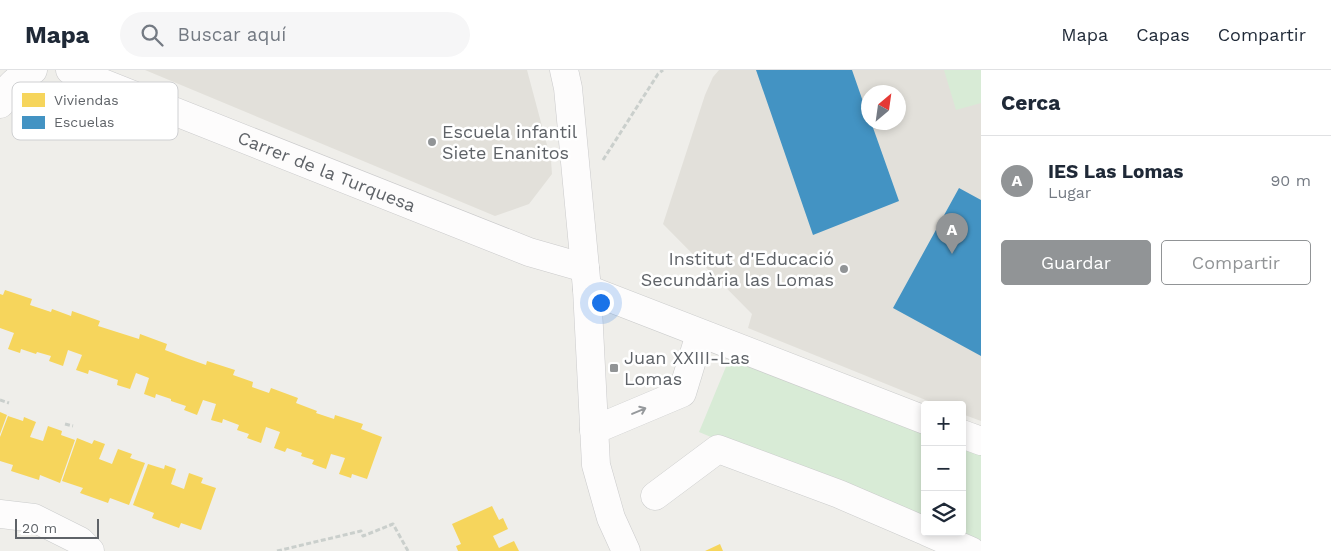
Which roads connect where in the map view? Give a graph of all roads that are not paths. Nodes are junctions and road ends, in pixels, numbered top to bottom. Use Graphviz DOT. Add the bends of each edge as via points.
graph roads {
  1 [pos="33,70"];
  2 [pos="70,70"];
  3 [pos="564,70"];
  4 [pos="14,82"];
  5 [pos="100,82"];
  6 [pos="12,85"];
  7 [pos="0,104"];
  8 [pos="178,113"];
  9 [pos="586,279"];
  10 [pos="700,334"];
  11 [pos="921,418"];
  12 [pos="594,430"];
  13 [pos="966,435"];
  14 [pos="981,441"];
  15 [pos="655,496"];
  16 [pos="0,514"];
  17 [pos="921,530"];
  18 [pos="935,536"];
  19 [pos="90,551"];
  20 [pos="626,551"];
  21 [pos="971,551"];
  1 -- 4 [label="street"];
  2 -- 5 [label="street, Carrer de la Turquesa"];
  3 -- 9 [label="street"];
  6 -- 7 [label="street"];
  8 -- 9 [label="street, Carrer de la Turquesa" via="529,252"];
  9 -- 10 [label="street, Carrer de la Turquesa"];
  9 -- 12 [label="street"];
  10 -- 11 [label="street, Carrer de la Turquesa"];
  12 -- 10 [label="street, one-way" via="682,393"];
  12 -- 20 [label="street" via="596,465 611,518"];
  13 -- 14 [label="street"];
  15 -- 17 [label="street" via="718,449 839,494"];
  16 -- 19 [label="street" via="34,518 80,541"];
  18 -- 21 [label="street"];
}
